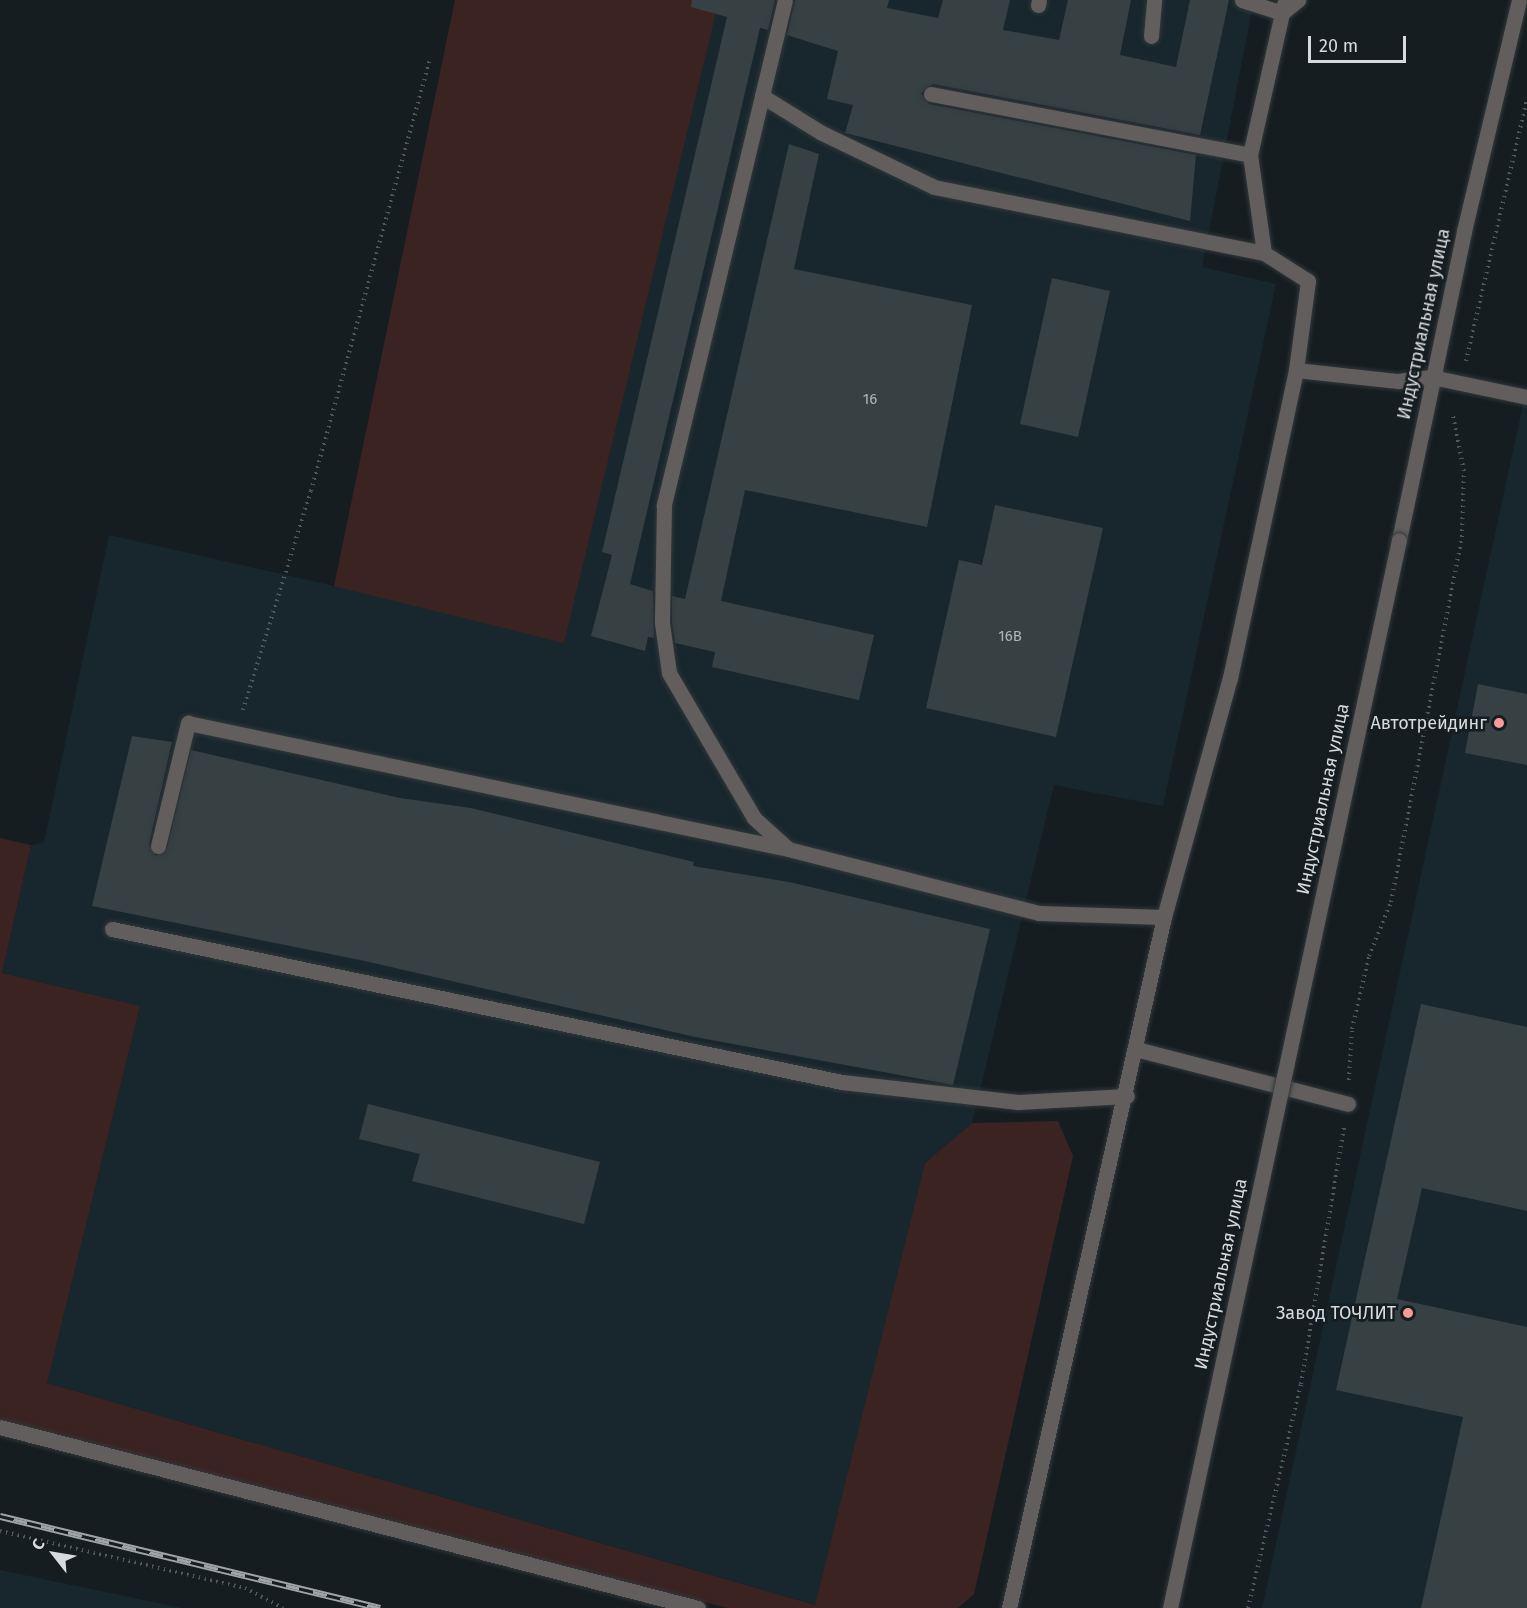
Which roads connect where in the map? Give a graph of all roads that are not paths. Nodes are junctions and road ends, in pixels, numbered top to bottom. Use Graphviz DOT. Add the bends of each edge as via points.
graph roads {
  1 [pos="785,0"];
  2 [pos="1154,0"];
  3 [pos="1242,0"];
  4 [pos="1298,0"];
  5 [pos="1519,0"];
  6 [pos="1283,7"];
  7 [pos="1151,36"];
  8 [pos="931,94"];
  9 [pos="762,96"];
  10 [pos="1250,155"];
  11 [pos="1264,253"];
  12 [pos="1296,369"];
  13 [pos="1432,377"];
  14 [pos="1527,397"];
  15 [pos="158,846"];
  16 [pos="788,849"];
  17 [pos="1164,917"];
  18 [pos="112,929"];
  19 [pos="1136,1049"];
  20 [pos="1127,1096"];
  21 [pos="1347,1104"];
  22 [pos="0,1427"];
  23 [pos="698,1608"];
  24 [pos="1009,1608"];
  25 [pos="1170,1608"];
  1 -- 9 [label="street"];
  2 -- 7 [label="street"];
  3 -- 6 [label="street"];
  4 -- 6 [label="street"];
  5 -- 13 [label="street, Индустриальная улица"];
  6 -- 10 [label="street"];
  8 -- 10 [label="street"];
  9 -- 11 [label="street" via="822,133 934,187"];
  9 -- 16 [label="street" via="664,505 662,623 669,673 753,818"];
  10 -- 11 [label="street"];
  11 -- 12 [label="street" via="1308,281"];
  12 -- 13 [label="street" via="1398,381"];
  12 -- 17 [label="street" via="1230,678"];
  13 -- 14 [label="street" via="1460,386"];
  13 -- 25 [label="street, Индустриальная улица, bridge"];
  15 -- 16 [label="street" via="188,723"];
  16 -- 17 [label="street" via="1039,913"];
  17 -- 19 [label="street"];
  18 -- 20 [label="street" via="842,1082 1018,1102"];
  19 -- 20 [label="street"];
  19 -- 21 [label="street"];
  20 -- 24 [label="street"];
  22 -- 23 [label="street"];
}
